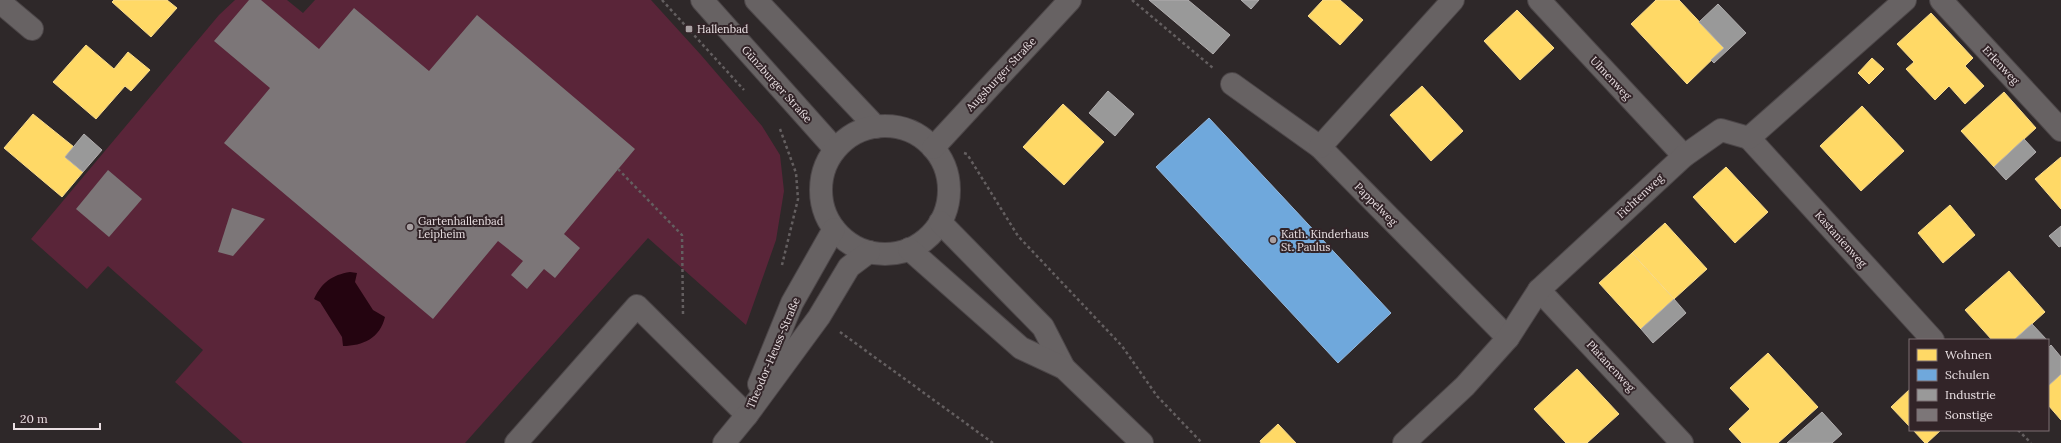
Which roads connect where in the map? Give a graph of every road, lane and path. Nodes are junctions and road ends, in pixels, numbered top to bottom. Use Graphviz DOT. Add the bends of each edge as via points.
graph roads {
  1 [pos="702,0"];
  2 [pos="756,0"];
  3 [pos="1070,0"];
  4 [pos="1132,0"];
  5 [pos="1453,0"];
  6 [pos="1539,0"];
  7 [pos="1905,0"];
  8 [pos="1941,0"];
  9 [pos="0,2"];
  10 [pos="32,29"];
  11 [pos="1232,84"];
  12 [pos="876,127"];
  13 [pos="2061,130"];
  14 [pos="1749,138"];
  15 [pos="1320,147"];
  16 [pos="933,148"];
  17 [pos="835,149"];
  18 [pos="1684,156"];
  19 [pos="618,169"];
  20 [pos="940,222"];
  21 [pos="834,229"];
  22 [pos="909,249"];
  23 [pos="869,252"];
  24 [pos="1539,290"];
  25 [pos="1508,338"];
  26 [pos="1932,339"];
  27 [pos="683,352"];
  28 [pos="1064,368"];
  29 [pos="747,415"];
  30 [pos="2019,431"];
  31 [pos="516,443"];
  32 [pos="724,443"];
  33 [pos="1142,443"];
  34 [pos="1202,443"];
  35 [pos="1404,443"];
  36 [pos="1682,443"];
  37 [pos="2031,443"];
  1 -- 17 [label="street, Günzburger Straße"];
  2 -- 12 [label="street"];
  3 -- 16 [label="street, Augsburger Straße"];
  4 -- 11 [label="path"];
  5 -- 15 [label="street"];
  6 -- 18 [label="street, Ulmenweg"];
  7 -- 14 [label="street"];
  8 -- 13 [label="street, Erlenweg"];
  9 -- 10 [label="street"];
  11 -- 15 [label="street, Pappelweg"];
  12 -- 16 [label="street" via="892,126 907,130"];
  12 -- 17 [label="street" via="861,130"];
  14 -- 18 [label="street, Fichtenweg" via="1721,130"];
  14 -- 26 [label="street, Kastanienweg"];
  15 -- 25 [label="street, Pappelweg"];
  16 -- 20 [label="street" via="941,159 948,185 949,197"];
  16 -- 34 [label="path" via="967,154 1018,236 1122,346 1157,396"];
  17 -- 21 [label="street" via="823,175 821,189 824,210"];
  18 -- 24 [label="street, Fichtenweg"];
  19 -- 27 [label="path" via="682,234"];
  20 -- 22 [label="street" via="927,238"];
  20 -- 28 [label="street" via="1044,327"];
  21 -- 23 [label="street" via="844,239"];
  21 -- 29 [label="street, Theodor-Heuss-Straße" via="792,303"];
  22 -- 23 [label="street" via="883,254"];
  22 -- 28 [label="street" via="1021,348"];
  23 -- 29 [label="street, Theodor-Heuss-Straße" via="849,267 819,317"];
  24 -- 25 [label="street, Fichtenweg"];
  24 -- 36 [label="street, Platanenweg"];
  25 -- 35 [label="street, Fichtenweg" via="1465,386"];
  27 -- 29 [label="street"];
  27 -- 31 [label="street" via="637,306"];
  28 -- 33 [label="street"];
  29 -- 32 [label="street, Theodor-Heuss-Straße"];
  30 -- 37 [label="path"];
}
